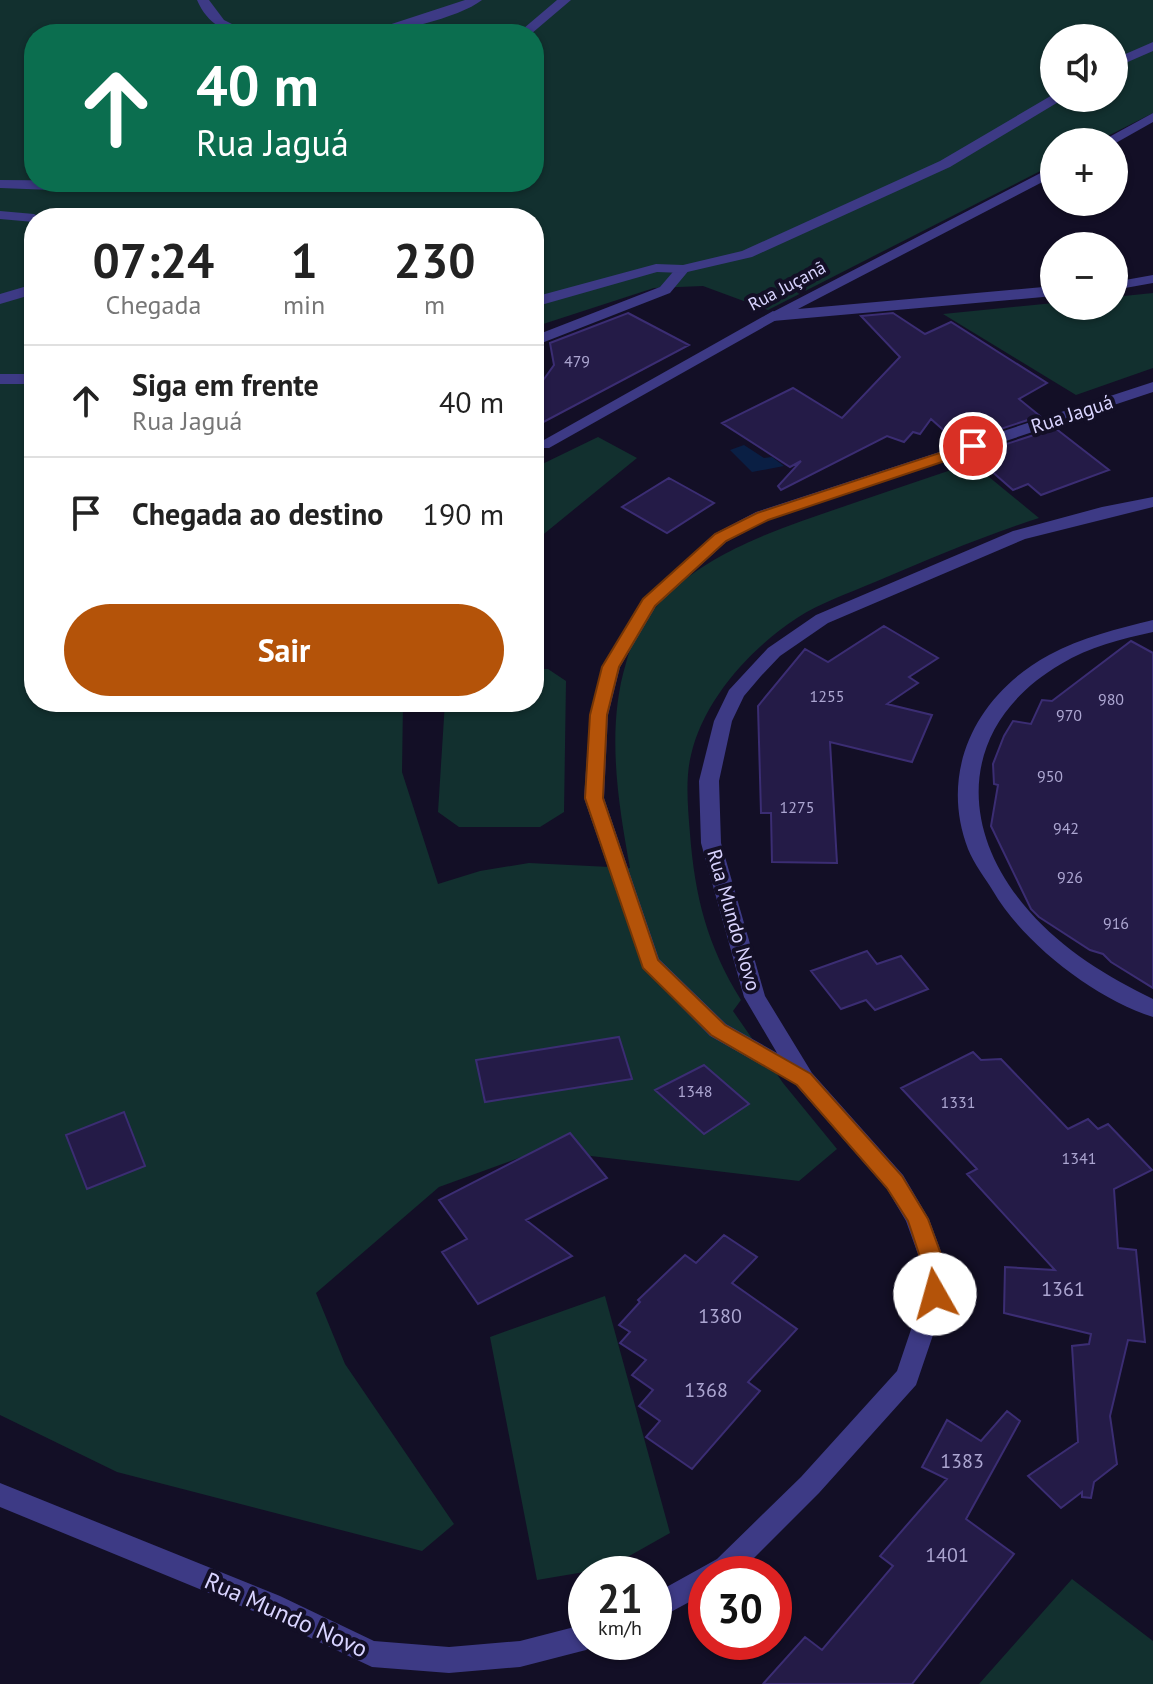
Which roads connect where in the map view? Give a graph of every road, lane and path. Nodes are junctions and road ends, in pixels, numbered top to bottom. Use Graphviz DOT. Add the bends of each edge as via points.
graph roads {
  1 [pos="203,0"];
  2 [pos="476,0"];
  3 [pos="565,0"];
  4 [pos="224,24"];
  5 [pos="406,24"];
  6 [pos="535,24"];
  7 [pos="1153,46"];
  8 [pos="1128,58"];
  9 [pos="1040,107"];
  10 [pos="1153,117"];
  11 [pos="1128,131"];
  12 [pos="1040,177"];
  13 [pos="0,184"];
  14 [pos="24,185"];
  15 [pos="0,215"];
  16 [pos="24,217"];
  17 [pos="683,269"];
  18 [pos="1153,279"];
  19 [pos="1128,283"];
  20 [pos="24,292"];
  21 [pos="1040,292"];
  22 [pos="0,299"];
  23 [pos="544,299"];
  24 [pos="773,316"];
  25 [pos="544,337"];
  26 [pos="0,379"];
  27 [pos="24,379"];
  28 [pos="1153,387"];
  29 [pos="544,444"];
  30 [pos="1153,502"];
  31 [pos="1153,626"];
  32 [pos="1153,1009"];
  33 [pos="804,1079"];
  34 [pos="0,1495"];
  35 [pos="738,1556"];
  36 [pos="568,1642"];
  1 -- 4 [label="street"];
  2 -- 5 [label="street"];
  3 -- 6 [label="street"];
  7 -- 8 [label="street"];
  9 -- 17 [label="street" via="945,164 796,234 747,254"];
  10 -- 11 [label="street"];
  12 -- 24 [label="street, Rua Juçanã"];
  13 -- 14 [label="street"];
  15 -- 16 [label="street"];
  17 -- 23 [label="street" via="656,268"];
  17 -- 25 [label="street" via="665,290"];
  18 -- 19 [label="street"];
  20 -- 22 [label="street"];
  21 -- 24 [label="street"];
  24 -- 29 [label="street, Rua Juçanã"];
  26 -- 27 [label="street"];
  28 -- 33 [label="street, Rua Jaguá" via="762,516 720,538 649,603 611,667 599,715 594,798 650,963 718,1030"];
  30 -- 33 [label="street, Rua Mundo Novo" via="1019,535 847,606 774,652 736,694 714,751 708,812 711,843 755,997"];
  31 -- 32 [label="street" via="1070,651 1017,684 980,730 965,787 976,843 1008,901 1062,956"];
  33 -- 35 [label="street, Rua Mundo Novo" via="895,1182 931,1257 935,1294 907,1377"];
  34 -- 36 [label="street, Rua Mundo Novo" via="270,1605 372,1654 449,1660 520,1654"];
}
